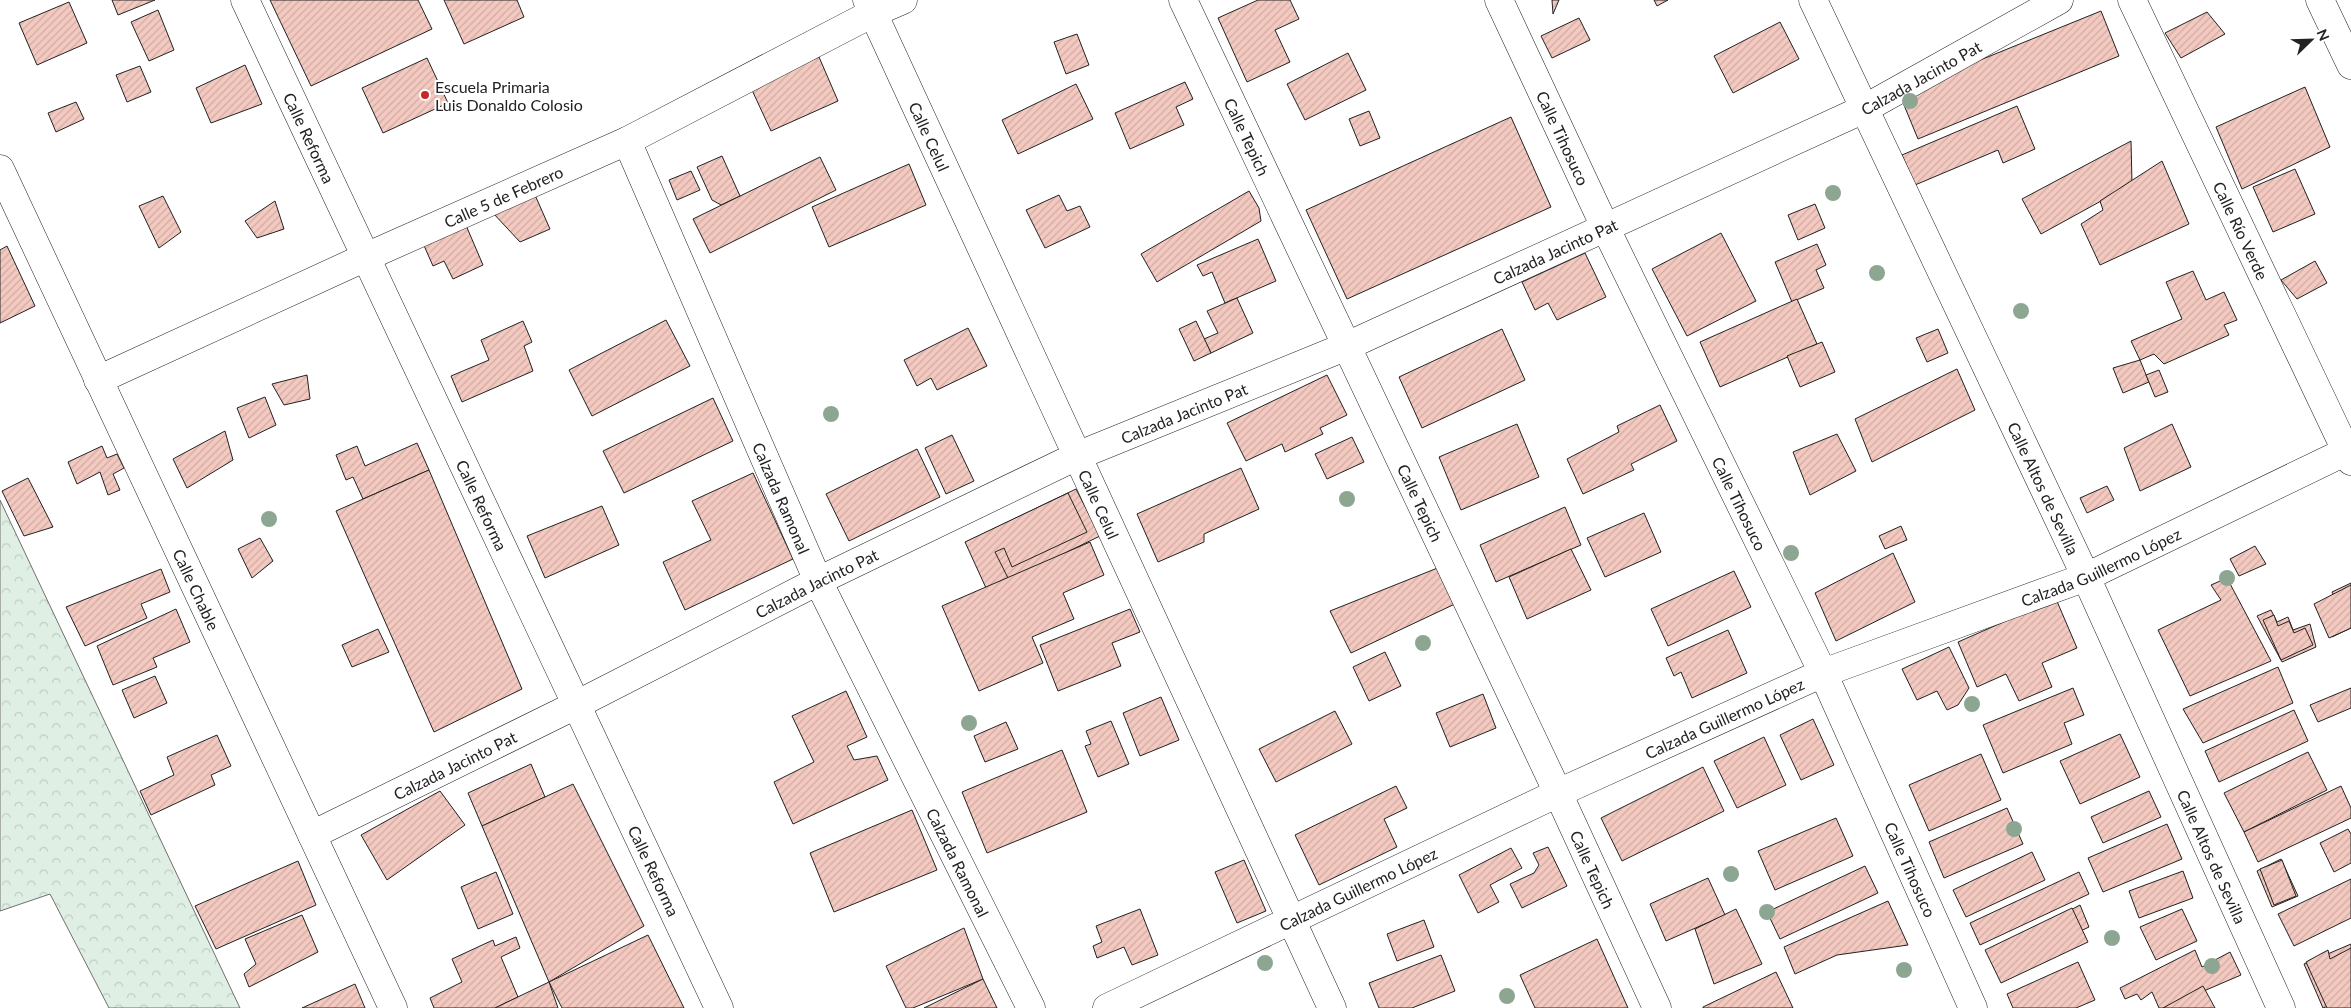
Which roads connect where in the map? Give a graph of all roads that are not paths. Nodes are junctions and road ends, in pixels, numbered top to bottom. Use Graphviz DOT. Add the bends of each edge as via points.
graph roads {
  1 [pos="245,0"];
  2 [pos="903,0"];
  3 [pos="1182,0"];
  4 [pos="1498,0"];
  5 [pos="1813,0"];
  6 [pos="2059,0"];
  7 [pos="2132,0"];
  8 [pos="2320,0"];
  9 [pos="870,7"];
  10 [pos="2351,65"];
  11 [pos="1864,109"];
  12 [pos="627,142"];
  13 [pos="0,169"];
  14 [pos="1606,228"];
  15 [pos="366,257"];
  16 [pos="1347,346"];
  17 [pos="98,380"];
  18 [pos="2349,454"];
  19 [pos="1077,456"];
  20 [pos="2086,577"];
  21 [pos="818,581"];
  22 [pos="1823,673"];
  23 [pos="576,705"];
  24 [pos="1558,793"];
  25 [pos="312,834"];
  26 [pos="1292,921"];
  27 [pos="393,1008"];
  28 [pos="719,1008"];
  29 [pos="1031,1008"];
  30 [pos="1107,1008"];
  31 [pos="1332,1008"];
  32 [pos="1657,1008"];
  33 [pos="1974,1008"];
  34 [pos="2281,1008"];
  1 -- 15 [label="street, Calle Reforma"];
  2 -- 9 [label="street, Calle 5 de Febrero"];
  3 -- 16 [label="street, Calle Tepich"];
  4 -- 14 [label="street, Calle Tihosuco"];
  5 -- 11 [label="street, Calle Altos de Sevilla"];
  6 -- 11 [label="street, Calzada Jacinto Pat"];
  7 -- 18 [label="street, Calle Río Verde"];
  8 -- 10 [label="street"];
  9 -- 12 [label="street, Calle 5 de Febrero"];
  9 -- 19 [label="street, Calle Celul"];
  11 -- 14 [label="street, Calzada Jacinto Pat"];
  11 -- 20 [label="street, Calle Altos de Sevilla"];
  12 -- 15 [label="street, Calle 5 de Febrero"];
  12 -- 21 [label="street, Calzada Ramonal"];
  13 -- 17 [label="street, Calle Chable"];
  14 -- 16 [label="street, Calzada Jacinto Pat"];
  14 -- 22 [label="street, Calle Tihosuco"];
  15 -- 17 [label="street, Calle 5 de Febrero"];
  15 -- 23 [label="street, Calle Reforma"];
  16 -- 19 [label="street, Calzada Jacinto Pat"];
  16 -- 24 [label="street, Calle Tepich"];
  17 -- 25 [label="street, Calle Chable"];
  18 -- 20 [label="street, Calzada Guillermo López"];
  19 -- 21 [label="street, Calzada Jacinto Pat"];
  19 -- 26 [label="street, Calle Celul"];
  20 -- 22 [label="street, Calzada Guillermo López"];
  20 -- 34 [label="street, Calle Altos de Sevilla"];
  21 -- 23 [label="street, Calzada Jacinto Pat"];
  21 -- 29 [label="street, Calzada Ramonal"];
  22 -- 24 [label="street, Calzada Guillermo López"];
  22 -- 33 [label="street, Calle Tihosuco"];
  23 -- 25 [label="street, Calzada Jacinto Pat"];
  23 -- 28 [label="street, Calle Reforma"];
  24 -- 26 [label="street, Calzada Guillermo López"];
  24 -- 32 [label="street, Calle Tepich"];
  25 -- 27 [label="street, Calle Chable"];
  26 -- 30 [label="street, Calzada Guillermo López"];
  26 -- 31 [label="street, Calle Celul"];
}
